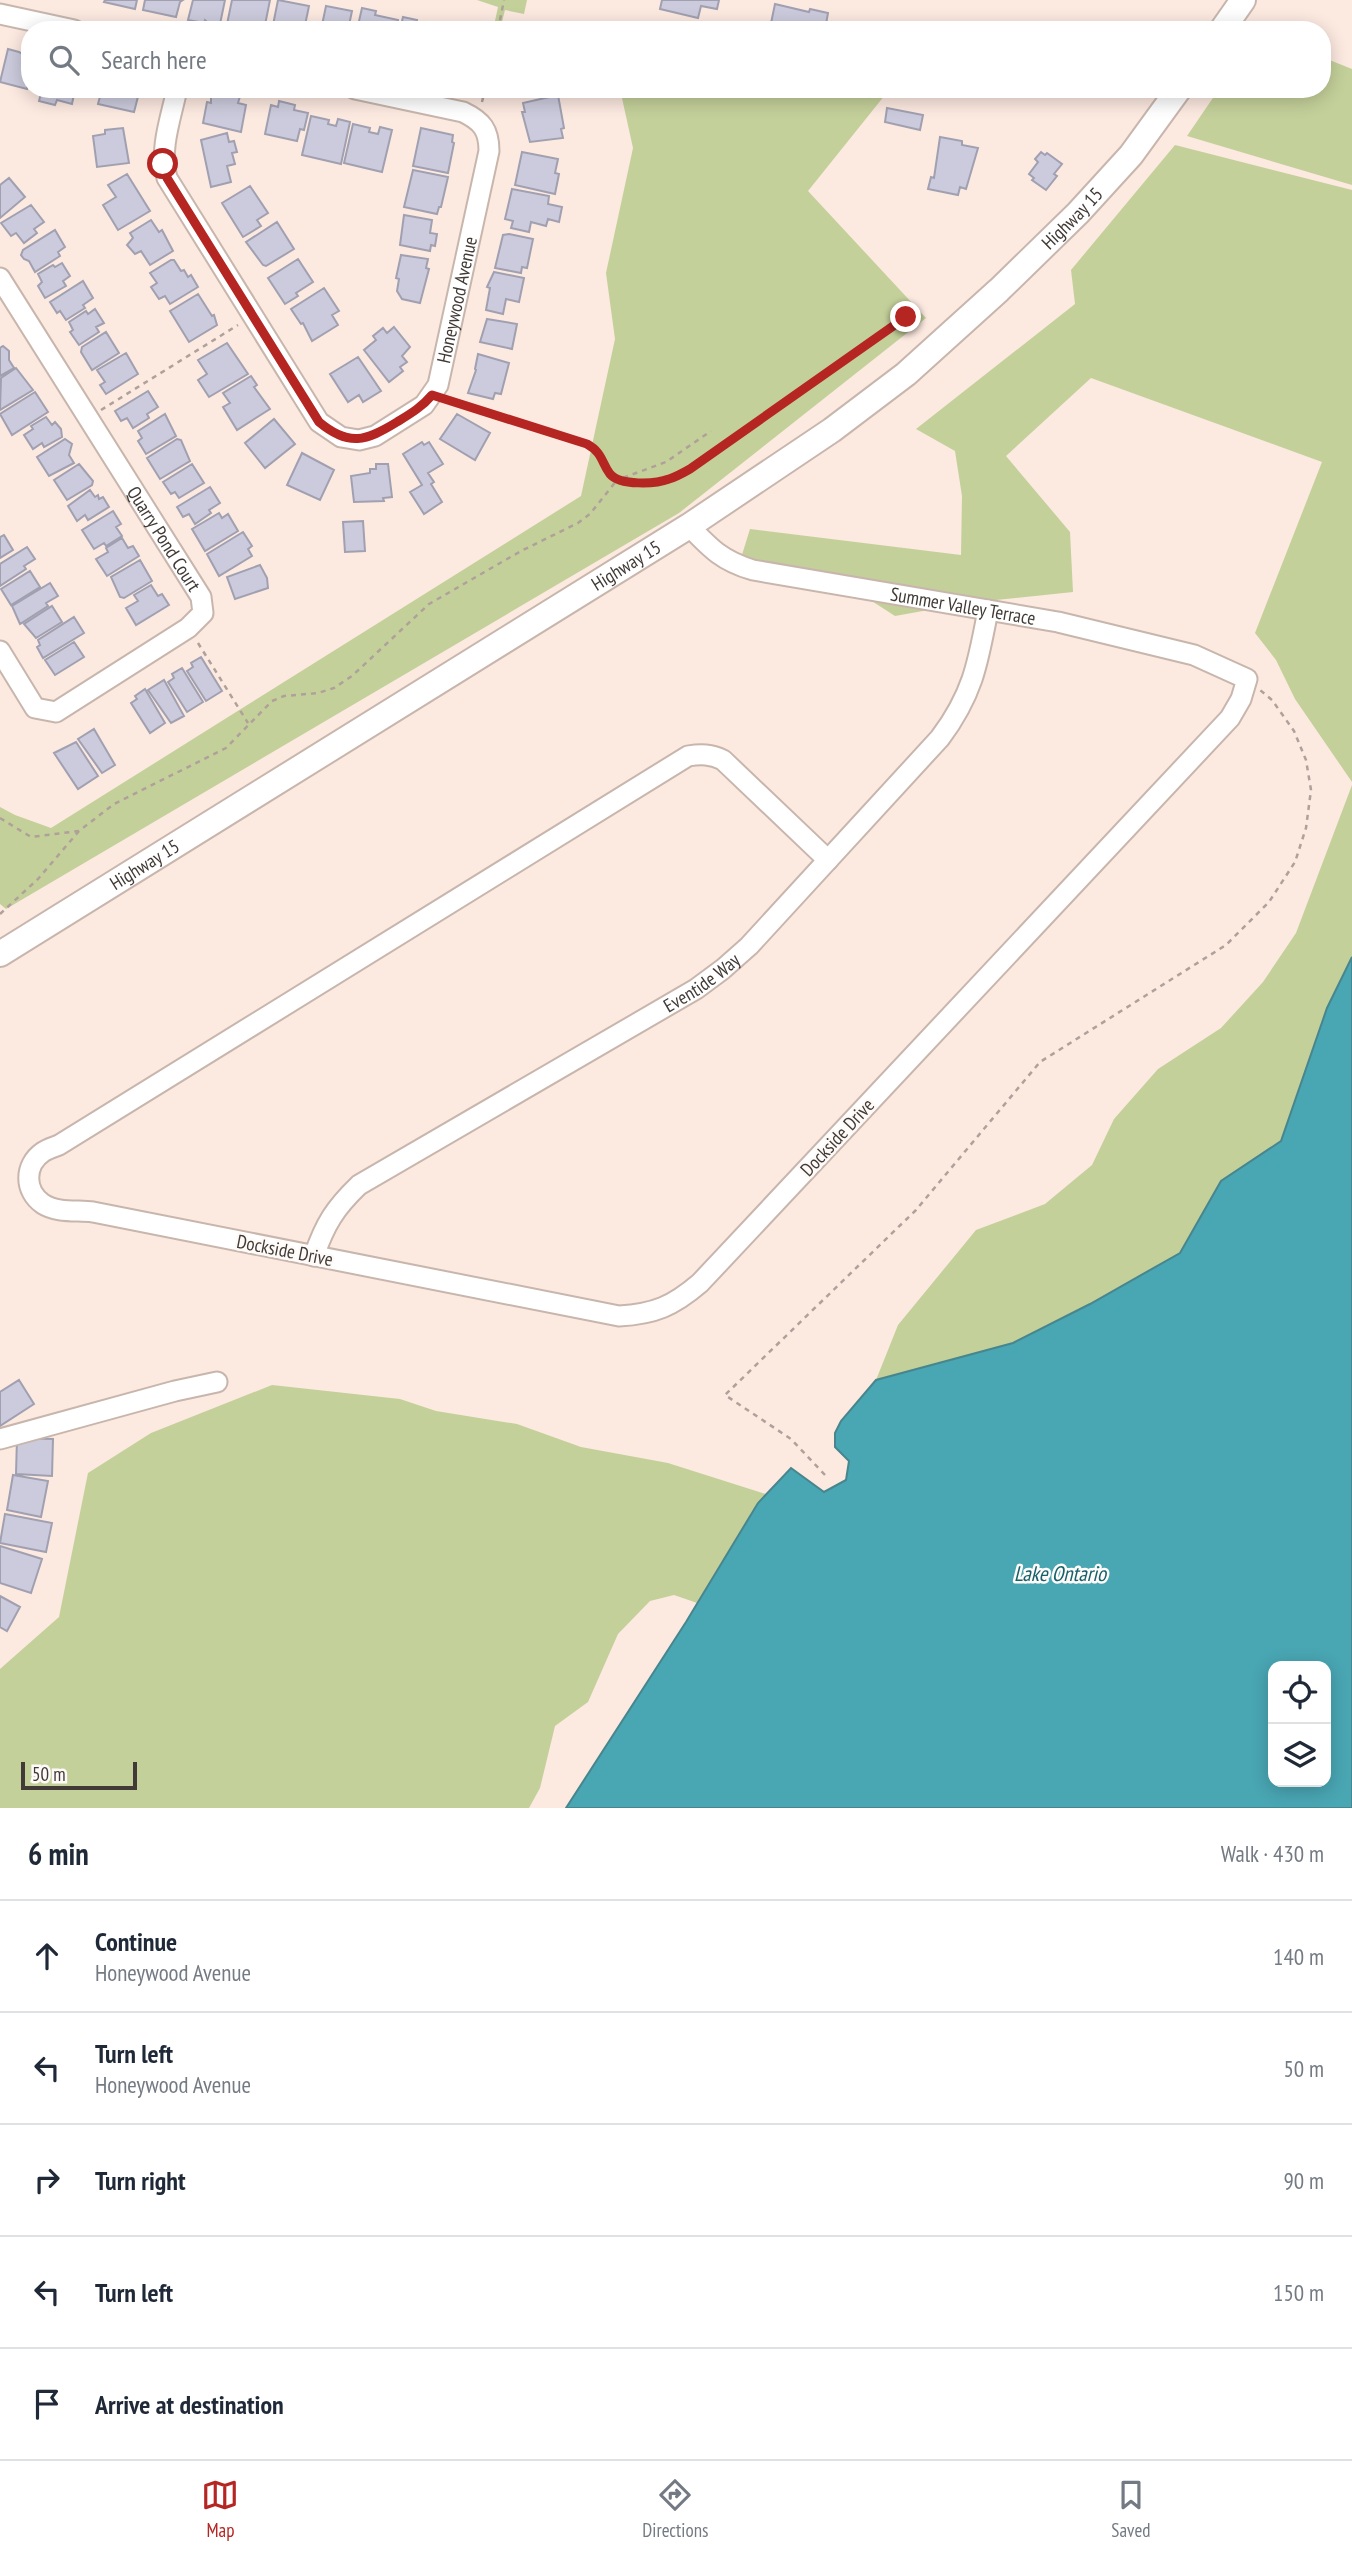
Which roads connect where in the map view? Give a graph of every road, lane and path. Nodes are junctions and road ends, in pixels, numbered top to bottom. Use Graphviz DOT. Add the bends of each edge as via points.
graph roads {
  1 [pos="504,0"];
  2 [pos="1243,0"];
  3 [pos="0,14"];
  4 [pos="32,21"];
  5 [pos="500,21"];
  6 [pos="1228,21"];
  7 [pos="175,98"];
  8 [pos="397,98"];
  9 [pos="1172,98"];
  10 [pos="0,278"];
  11 [pos="895,302"];
  12 [pos="253,316"];
  13 [pos="432,395"];
  14 [pos="88,418"];
  15 [pos="711,431"];
  16 [pos="617,480"];
  17 [pos="689,526"];
  18 [pos="988,610"];
  19 [pos="188,628"];
  20 [pos="0,651"];
  21 [pos="1247,679"];
  22 [pos="248,724"];
  23 [pos="0,818"];
  24 [pos="79,831"];
  25 [pos="828,860"];
  26 [pos="0,914"];
  27 [pos="0,954"];
  28 [pos="314,1256"];
  29 [pos="217,1382"];
  30 [pos="0,1439"];
  31 [pos="825,1475"];
  1 -- 5 [label="path"];
  2 -- 6 [label="main road"];
  3 -- 4 [label="street"];
  7 -- 12 [label="street" via="164,149 167,178"];
  8 -- 13 [label="street, Honeywood Avenue" via="463,112 478,119 489,134 438,385"];
  9 -- 17 [label="main road, Highway 15" via="1131,155 1078,213 906,374"];
  10 -- 14 [label="street, Quarry Pond Court"];
  11 -- 16 [label="path" via="906,317 690,469 668,480 644,484"];
  12 -- 13 [label="street" via="319,422 341,437 359,440 375,436"];
  12 -- 14 [label="path"];
  13 -- 16 [label="path" via="587,444 597,450"];
  14 -- 19 [label="street, Quarry Pond Court" via="201,597 203,613"];
  15 -- 16 [label="path" via="666,462"];
  16 -- 22 [label="path" via="578,523 429,604 334,688 272,701"];
  17 -- 18 [label="street, Summer Valley Terrace" via="732,564"];
  17 -- 27 [label="main road, Highway 15"];
  18 -- 21 [label="street, Summer Valley Terrace" via="1194,655"];
  18 -- 25 [label="street, Eventide Way" via="977,669 956,717"];
  19 -- 20 [label="street" via="56,712 35,708"];
  19 -- 22 [label="path"];
  21 -- 28 [label="street, Dockside Drive" via="1230,718 682,1298 663,1309 619,1316"];
  21 -- 31 [label="path" via="1272,700 1294,731 1306,760 1311,790 1306,828 1294,862 1269,902 1226,944 1041,1062 916,1210 725,1395 791,1439"];
  22 -- 24 [label="path" via="226,748 114,804"];
  23 -- 24 [label="path" via="31,837"];
  24 -- 26 [label="path"];
  25 -- 28 [label="street, Eventide Way" via="749,946 696,989 359,1185 324,1227"];
  25 -- 28 [label="street, Dockside Drive" via="723,760 712,755 688,757 32,1162 28,1178 32,1193 57,1210 93,1212"];
  29 -- 30 [label="street"];
}
